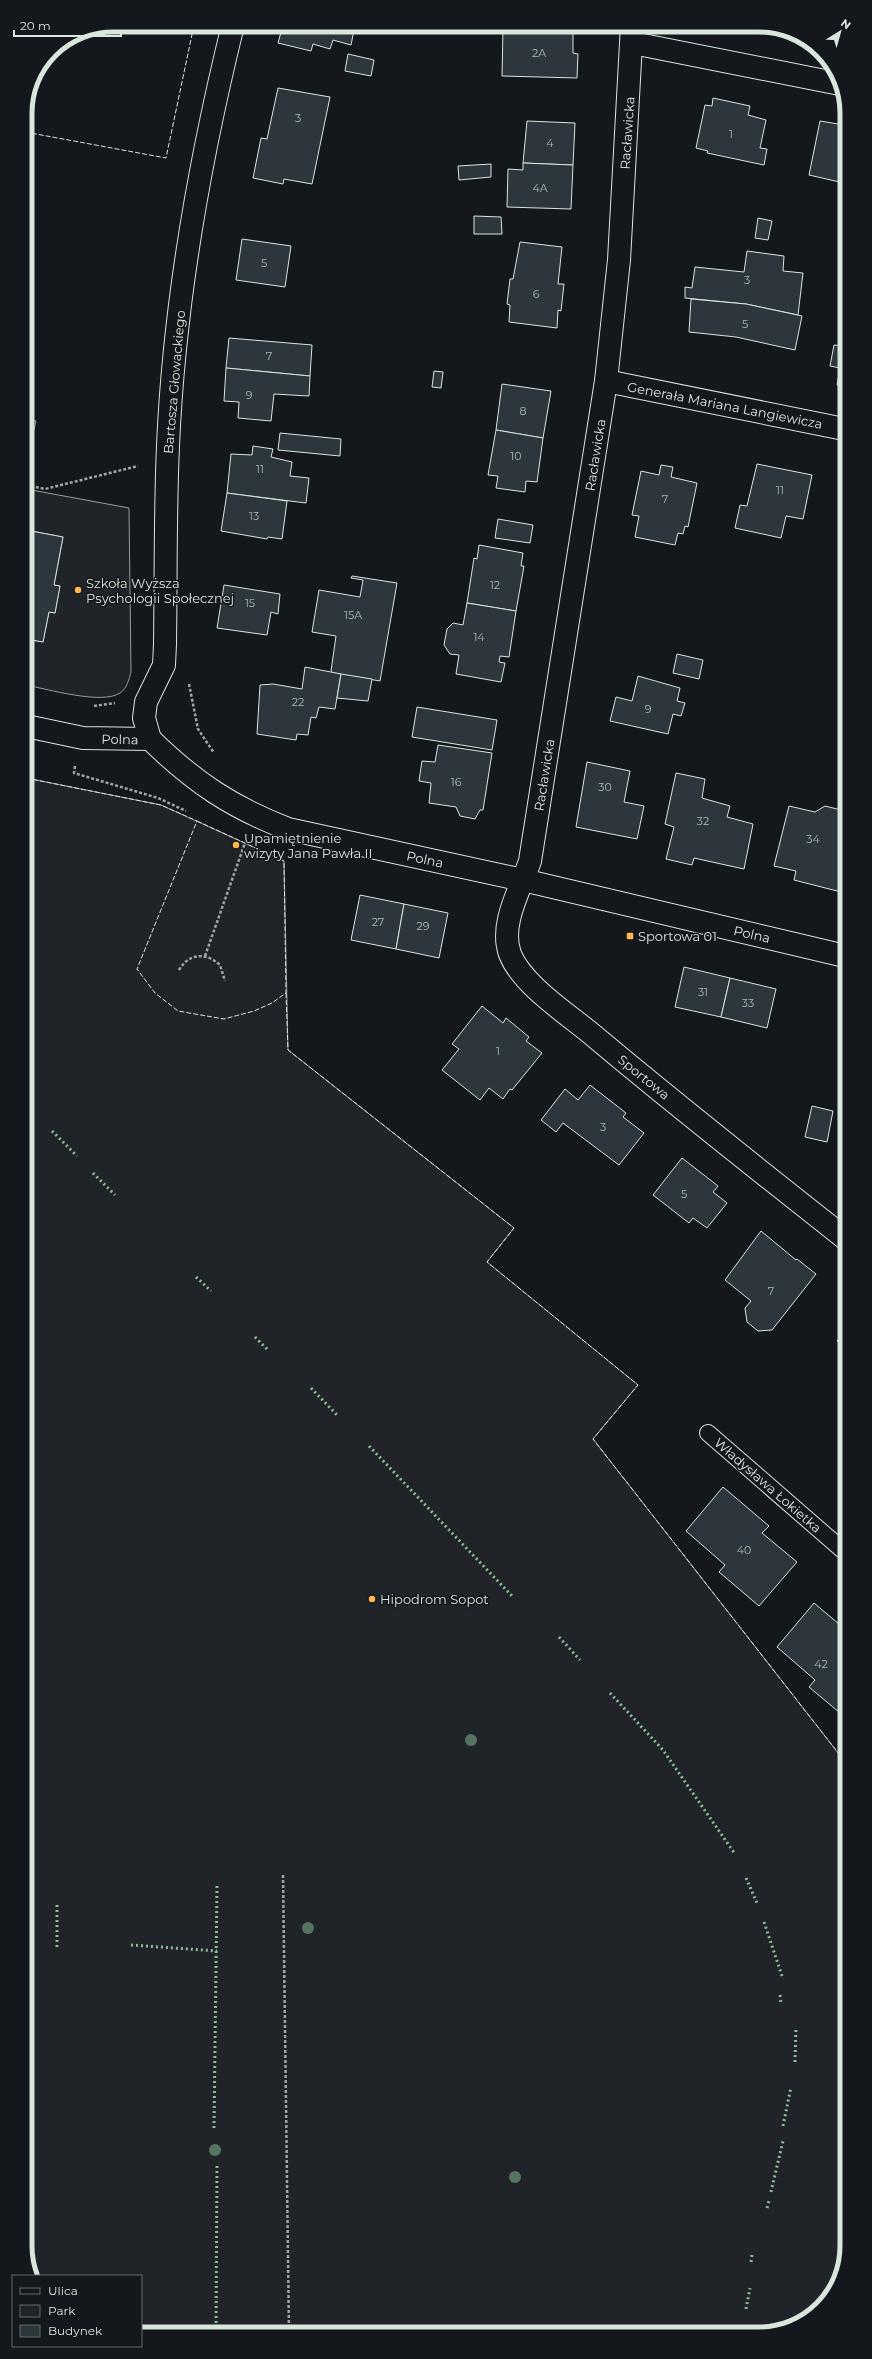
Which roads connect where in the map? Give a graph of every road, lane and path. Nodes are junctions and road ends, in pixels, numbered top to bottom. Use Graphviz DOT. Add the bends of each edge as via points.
graph roads {
  1 [pos="231,32"];
  2 [pos="632,34"];
  3 [pos="834,83"];
  4 [pos="606,381"];
  5 [pos="840,428"];
  6 [pos="145,464"];
  7 [pos="32,486"];
  8 [pos="189,681"];
  9 [pos="117,702"];
  10 [pos="89,706"];
  11 [pos="32,727"];
  12 [pos="150,740"];
  13 [pos="218,759"];
  14 [pos="246,838"];
  15 [pos="523,880"];
  16 [pos="840,955"];
  17 [pos="205,956"];
  18 [pos="179,970"];
  19 [pos="225,981"];
  20 [pos="840,1234"];
  21 [pos="708,1433"];
  22 [pos="840,1548"];
  23 [pos="283,1875"];
  24 [pos="289,2327"];
  1 -- 12 [label="street, Bartosza Głowackiego" via="194,202 177,329 168,446 164,665 146,702 144,718"];
  2 -- 3 [label="street"];
  2 -- 4 [label="street, Racławicka" via="619,260"];
  4 -- 5 [label="street, Generała Mariana Langiewicza"];
  4 -- 15 [label="street, Racławicka" via="530,861"];
  6 -- 7 [label="path" via="45,489"];
  8 -- 13 [label="path" via="198,729"];
  9 -- 10 [label="path" via="112,705"];
  11 -- 12 [label="street, Polna" via="83,738"];
  12 -- 15 [label="street, Polna" via="182,770 208,789 260,818 288,829"];
  14 -- 17 [label="path"];
  15 -- 16 [label="street, Polna"];
  15 -- 20 [label="street, Sportowa" via="514,903 507,939 510,954 533,985"];
  17 -- 18 [label="path" via="190,958"];
  17 -- 19 [label="path" via="220,965"];
  21 -- 22 [label="lane, Władysława Łokietka"];
  23 -- 24 [label="path"];
}
